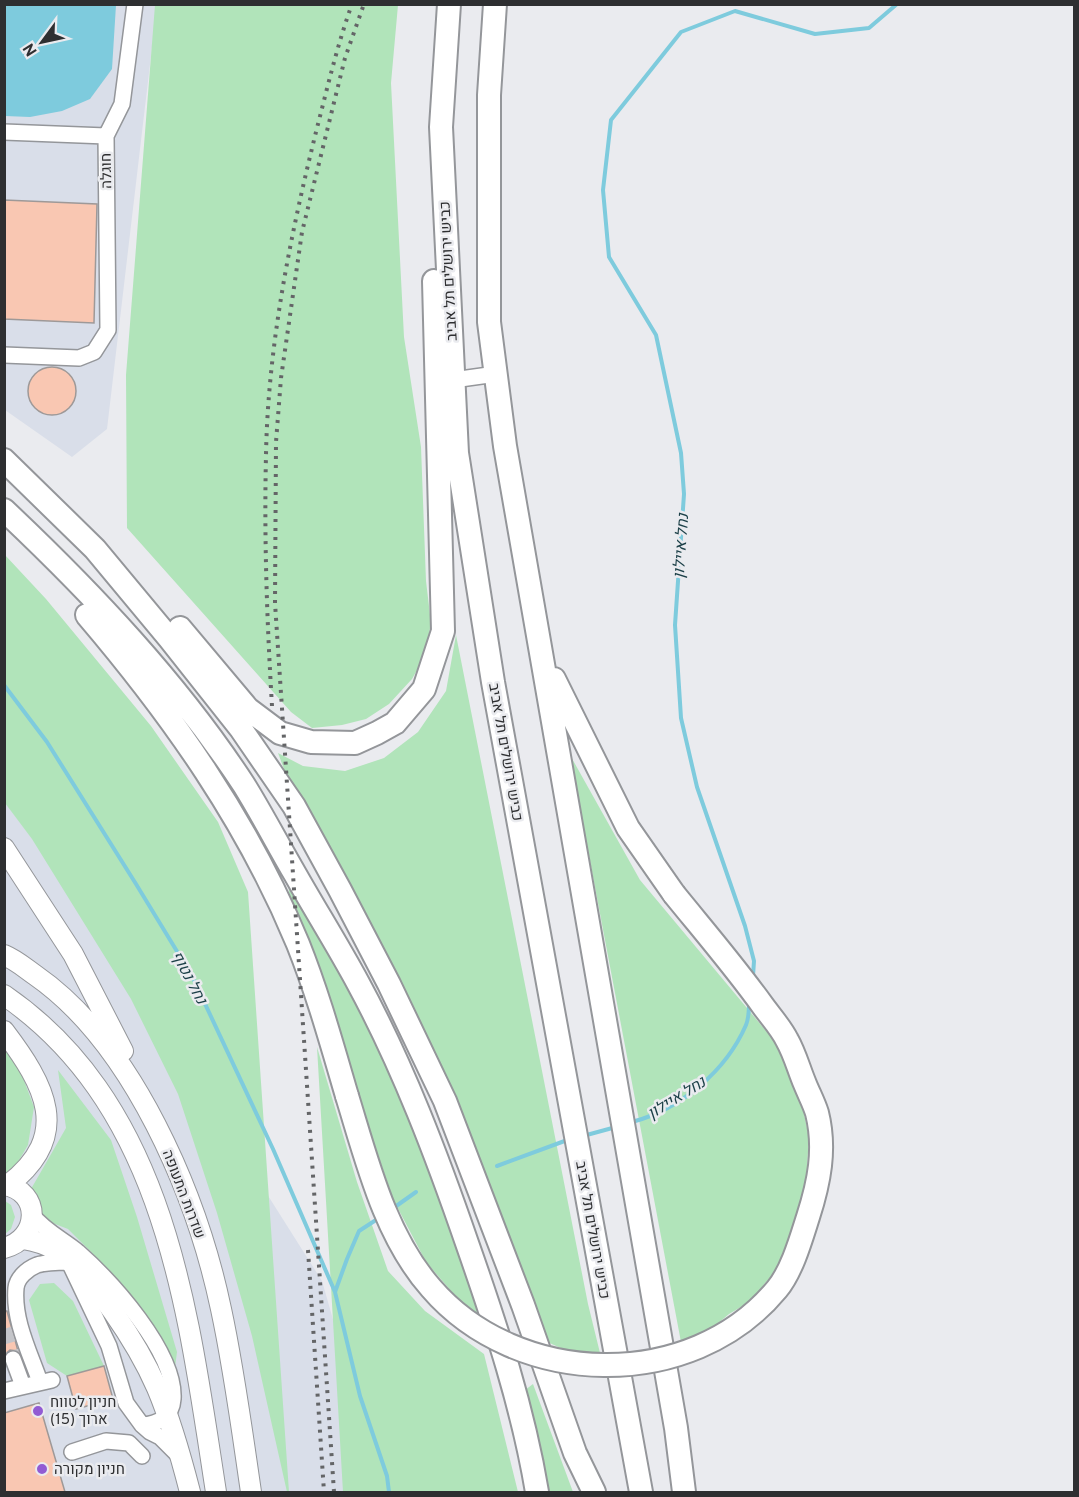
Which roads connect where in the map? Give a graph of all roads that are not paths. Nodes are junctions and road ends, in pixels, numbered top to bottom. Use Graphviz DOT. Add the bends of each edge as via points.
graph roads {
  1 [pos="135,4"];
  2 [pos="449,4"];
  3 [pos="495,4"];
  4 [pos="441,127"];
  5 [pos="4,132"];
  6 [pos="106,136"];
  7 [pos="4,355"];
  8 [pos="496,374"];
  9 [pos="453,380"];
  10 [pos="4,449"];
  11 [pos="4,460"];
  12 [pos="512,484"];
  13 [pos="4,510"];
  14 [pos="4,522"];
  15 [pos="4,849"];
  16 [pos="4,955"];
  17 [pos="4,995"];
  18 [pos="4,1031"];
  19 [pos="173,1160"];
  20 [pos="6,1185"];
  21 [pos="32,1215"];
  22 [pos="12,1248"];
  23 [pos="69,1262"];
  24 [pos="12,1359"];
  25 [pos="23,1386"];
  26 [pos="4,1391"];
  27 [pos="168,1415"];
  28 [pos="142,1425"];
  29 [pos="72,1452"];
  30 [pos="142,1456"];
  31 [pos="182,1460"];
  32 [pos="190,1492"];
  33 [pos="216,1492"];
  34 [pos="251,1492"];
  35 [pos="537,1492"];
  36 [pos="594,1492"];
  37 [pos="641,1492"];
  38 [pos="684,1492"];
  1 -- 6 [label="street, חוגלה" via="122,104"];
  2 -- 4 [label="highway, כביש ירושלים תל אביב"];
  3 -- 8 [label="highway" via="489,95 489,322"];
  4 -- 9 [label="highway, כביש ירושלים תל אביב"];
  4 -- 10 [label="highway" via="434,318 443,631 424,689 395,723 355,743 311,742 280,733 248,709 85,519"];
  5 -- 6 [label="street"];
  6 -- 7 [label="street, חוגלה" via="108,330 93,352 79,358"];
  8 -- 9 [label="street"];
  8 -- 12 [label="highway"];
  9 -- 37 [label="highway, כביש ירושלים תל אביב" via="457,453 489,659"];
  11 -- 36 [label="highway" via="95,549 241,729 294,806 389,984 445,1101 575,1453"];
  12 -- 14 [label="highway, bridge" via="543,653 552,676 628,828 787,1039 817,1113 823,1152 814,1199 800,1245 778,1287 727,1333 667,1359 603,1365 563,1362 527,1353 482,1333 431,1289 410,1260 382,1204 314,985 246,835 199,759 124,659"];
  12 -- 38 [label="highway"];
  13 -- 35 [label="highway" via="49,552 159,673 209,737 244,786 358,984 408,1086 450,1193 495,1323"];
  15 -- 19 [label="main road" via="74,954 155,1112"];
  16 -- 19 [label="main road, שדרות התעופה" via="53,987 86,1018 132,1081"];
  17 -- 33 [label="main road, שדרות התעופה" via="31,1013 82,1065 106,1099 145,1171 187,1314"];
  18 -- 20 [label="main road" via="38,1082 46,1128 36,1159"];
  19 -- 34 [label="main road, שדרות התעופה" via="202,1238 221,1307"];
  20 -- 21 [label="main road" via="25,1196"];
  21 -- 22 [label="main road" via="28,1232"];
  21 -- 27 [label="street" via="104,1276 140,1322 162,1358 173,1390"];
  22 -- 23 [label="main road" via="39,1242"];
  23 -- 25 [label="street" via="39,1264 21,1277 16,1287 19,1324 46,1381"];
  23 -- 27 [label="main road" via="104,1298 120,1322 156,1385"];
  23 -- 28 [label="street" via="109,1346 126,1403"];
  24 -- 25 [label="street"];
  25 -- 26 [label="street"];
  27 -- 28 [label="street"];
  27 -- 31 [label="main road"];
  28 -- 31 [label="street"];
  29 -- 30 [label="street" via="106,1441 129,1443"];
  31 -- 32 [label="main road"];
}
